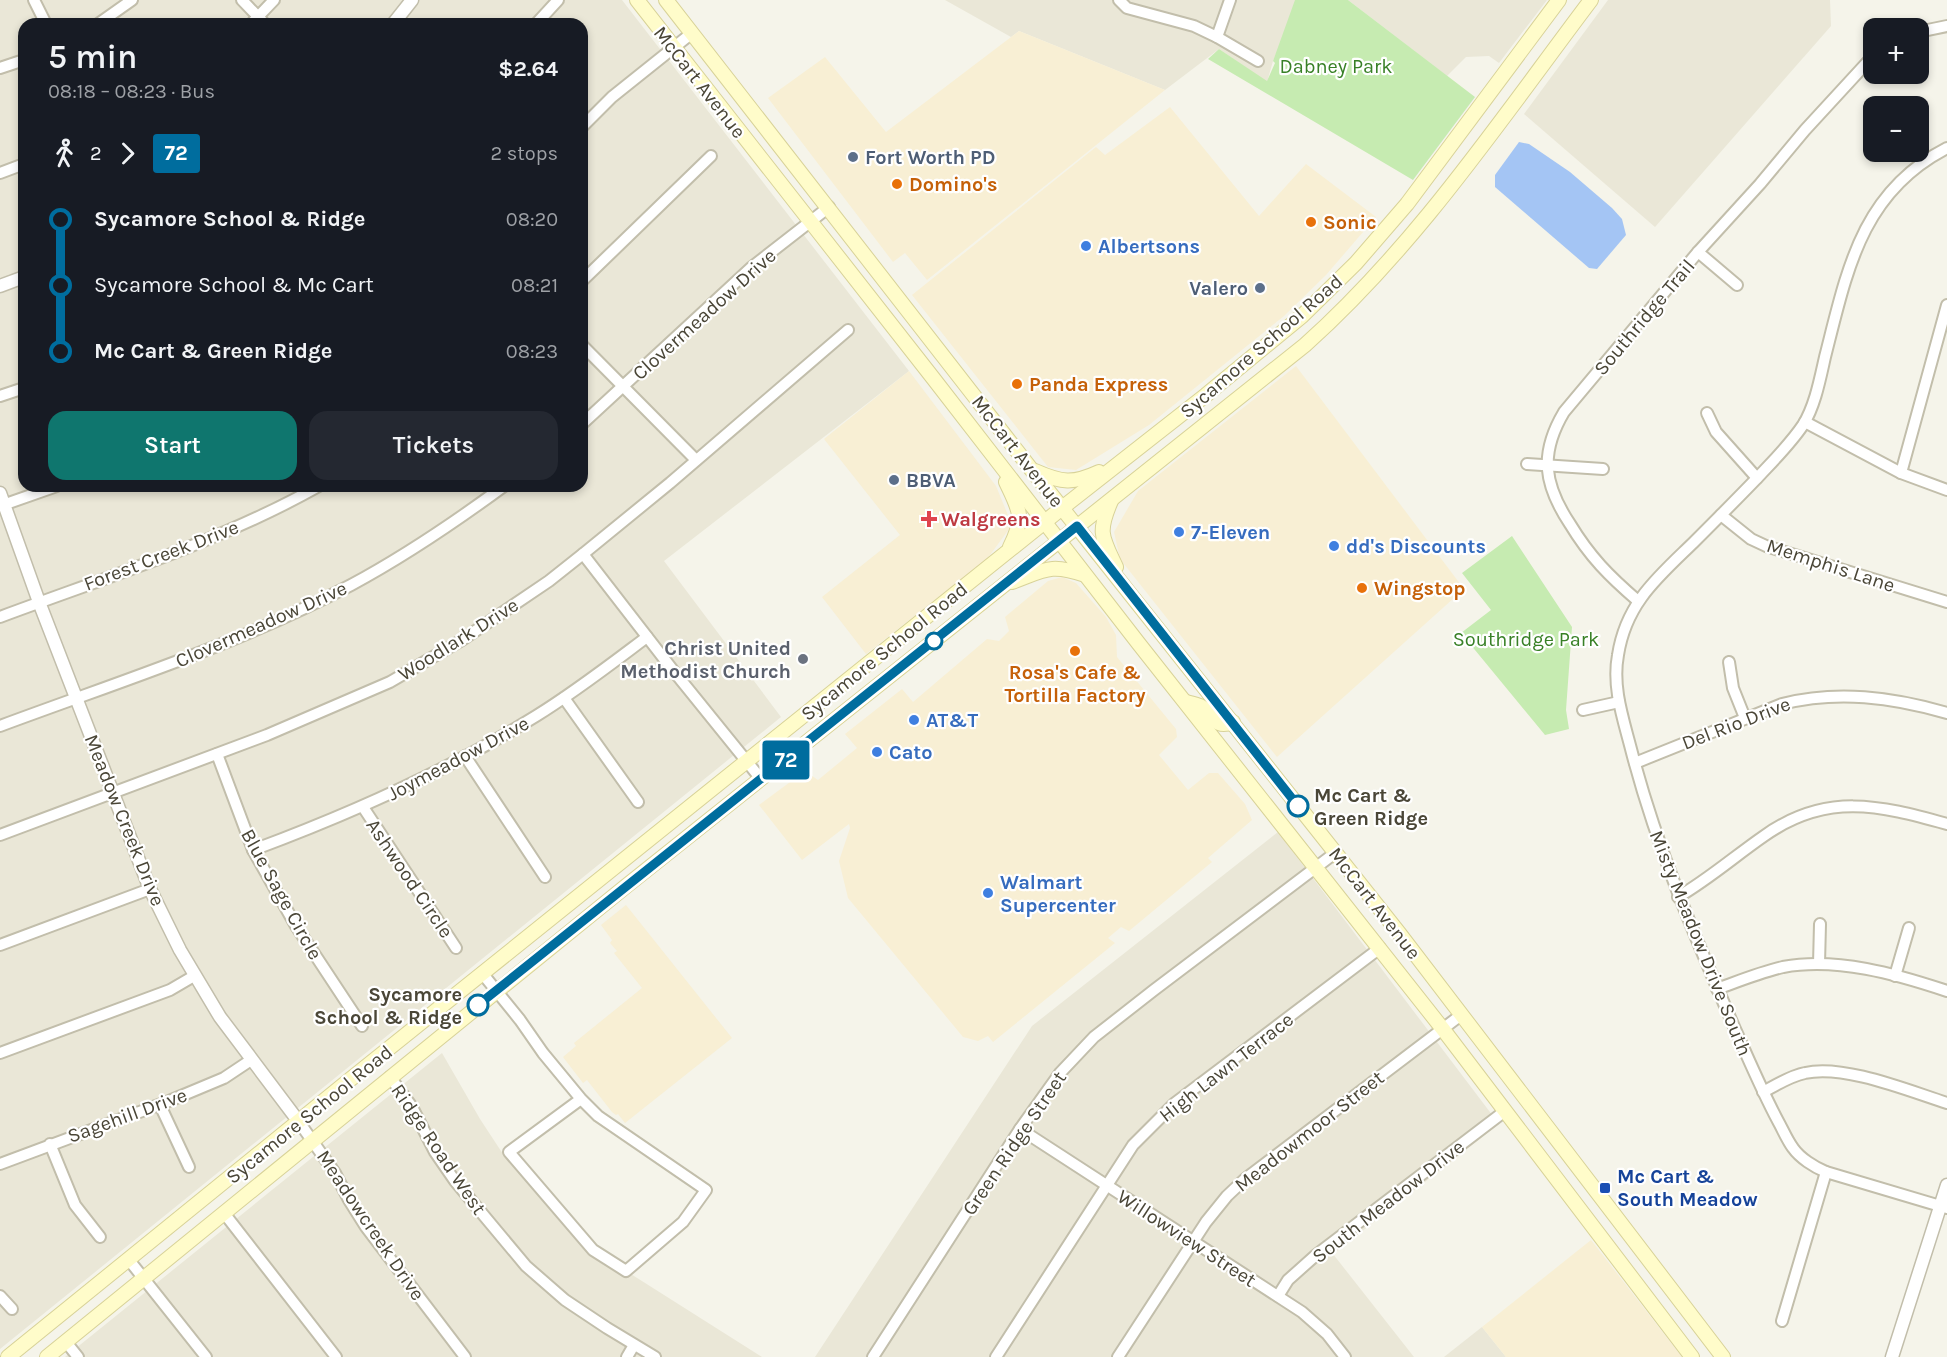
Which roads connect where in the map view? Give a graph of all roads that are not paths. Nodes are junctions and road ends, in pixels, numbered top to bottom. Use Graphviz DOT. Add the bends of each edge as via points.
graph roads {
  1 [pos="34,0"];
  2 [pos="132,0"];
  3 [pos="242,0"];
  4 [pos="274,0"];
  5 [pos="412,0"];
  6 [pos="558,0"];
  7 [pos="637,0"];
  8 [pos="666,0"];
  9 [pos="1119,0"];
  10 [pos="1230,0"];
  11 [pos="1559,0"];
  12 [pos="1591,0"];
  13 [pos="43,18"];
  14 [pos="106,18"];
  15 [pos="255,18"];
  16 [pos="261,18"];
  17 [pos="398,18"];
  18 [pos="542,18"];
  19 [pos="1947,26"];
  20 [pos="1929,30"];
  21 [pos="692,33"];
  22 [pos="1217,37"];
  23 [pos="674,47"];
  24 [pos="1258,61"];
  25 [pos="18,62"];
  26 [pos="1863,67"];
  27 [pos="0,68"];
  28 [pos="588,121"];
  29 [pos="1947,148"];
  30 [pos="711,156"];
  31 [pos="18,166"];
  32 [pos="0,173"];
  33 [pos="829,207"];
  34 [pos="810,222"];
  35 [pos="1381,235"];
  36 [pos="1399,251"];
  37 [pos="1698,252"];
  38 [pos="588,275"];
  39 [pos="18,279"];
  40 [pos="1737,285"];
  41 [pos="0,286"];
  42 [pos="1947,305"];
  43 [pos="848,330"];
  44 [pos="588,351"];
  45 [pos="950,364"];
  46 [pos="933,378"];
  47 [pos="623,386"];
  48 [pos="18,390"];
  49 [pos="1206,395"];
  50 [pos="0,396"];
  51 [pos="1219,413"];
  52 [pos="1707,413"];
  53 [pos="588,418"];
  54 [pos="1805,423"];
  55 [pos="992,453"];
  56 [pos="696,460"];
  57 [pos="1120,462"];
  58 [pos="1527,464"];
  59 [pos="1547,465"];
  60 [pos="1603,468"];
  61 [pos="1031,469"];
  62 [pos="1901,473"];
  63 [pos="1757,478"];
  64 [pos="1947,490"];
  65 [pos="35,492"];
  66 [pos="308,492"];
  67 [pos="496,492"];
  68 [pos="1,501"];
  69 [pos="1111,501"];
  70 [pos="1062,508"];
  71 [pos="1721,515"];
  72 [pos="1045,522"];
  73 [pos="1077,526"];
  74 [pos="1059,540"];
  75 [pos="1007,552"];
  76 [pos="583,555"];
  77 [pos="1086,575"];
  78 [pos="1124,585"];
  79 [pos="999,587"];
  80 [pos="1638,601"];
  81 [pos="39,602"];
  82 [pos="1947,602"];
  83 [pos="0,617"];
  84 [pos="647,637"];
  85 [pos="880,654"];
  86 [pos="1729,662"];
  87 [pos="895,672"];
  88 [pos="76,698"];
  89 [pos="564,698"];
  90 [pos="1186,702"];
  91 [pos="1619,702"];
  92 [pos="1583,710"];
  93 [pos="1947,713"];
  94 [pos="1745,718"];
  95 [pos="1233,722"];
  96 [pos="0,726"];
  97 [pos="1213,736"];
  98 [pos="1257,752"];
  99 [pos="217,754"];
  100 [pos="465,756"];
  101 [pos="747,761"];
  102 [pos="1635,763"];
  103 [pos="761,779"];
  104 [pos="113,792"];
  105 [pos="638,801"];
  106 [pos="363,807"];
  107 [pos="1947,824"];
  108 [pos="0,835"];
  109 [pos="253,850"];
  110 [pos="633,852"];
  111 [pos="1335,853"];
  112 [pos="1316,866"];
  113 [pos="647,870"];
  114 [pos="545,877"];
  115 [pos="150,889"];
  116 [pos="1678,897"];
  117 [pos="1820,924"];
  118 [pos="1909,928"];
  119 [pos="0,945"];
  120 [pos="456,948"];
  121 [pos="1380,948"];
  122 [pos="1819,964"];
  123 [pos="482,972"];
  124 [pos="194,976"];
  125 [pos="1895,976"];
  126 [pos="1718,989"];
  127 [pos="496,991"];
  128 [pos="1947,991"];
  129 [pos="1461,1015"];
  130 [pos="362,1026"];
  131 [pos="1442,1028"];
  132 [pos="0,1053"];
  133 [pos="251,1060"];
  134 [pos="390,1077"];
  135 [pos="1763,1092"];
  136 [pos="581,1099"];
  137 [pos="1947,1102"];
  138 [pos="160,1105"];
  139 [pos="1505,1111"];
  140 [pos="299,1122"];
  141 [pos="1020,1129"];
  142 [pos="313,1140"];
  143 [pos="50,1144"];
  144 [pos="0,1164"];
  145 [pos="189,1167"];
  146 [pos="1826,1172"];
  147 [pos="1947,1185"];
  148 [pos="1106,1186"];
  149 [pos="1944,1207"];
  150 [pos="224,1213"];
  151 [pos="100,1237"];
  152 [pos="1193,1242"];
  153 [pos="129,1260"];
  154 [pos="144,1278"];
  155 [pos="0,1296"];
  156 [pos="1278,1296"];
  157 [pos="12,1309"];
  158 [pos="1782,1322"];
  159 [pos="1704,1332"];
  160 [pos="66,1342"];
  161 [pos="634,1345"];
  162 [pos="1688,1352"];
  163 [pos="9,1357"];
  164 [pos="46,1357"];
  165 [pos="78,1357"];
  166 [pos="206,1357"];
  167 [pos="336,1357"];
  168 [pos="465,1357"];
  169 [pos="627,1357"];
  170 [pos="654,1357"];
  171 [pos="873,1357"];
  172 [pos="996,1357"];
  173 [pos="1119,1357"];
  174 [pos="1345,1357"];
  175 [pos="1723,1357"];
  176 [pos="1892,1357"];
  1 -- 13 [label="street"];
  2 -- 14 [label="street"];
  3 -- 15 [label="street"];
  4 -- 16 [label="street"];
  5 -- 17 [label="street"];
  6 -- 18 [label="street"];
  7 -- 23 [label="main road, McCart Avenue"];
  8 -- 21 [label="main road, McCart Avenue"];
  9 -- 22 [label="street" via="1127,8 1194,26"];
  10 -- 22 [label="street"];
  11 -- 35 [label="main road, Sycamore School Road"];
  12 -- 36 [label="main road, Sycamore School Road"];
  19 -- 20 [label="street"];
  21 -- 23 [label="street"];
  21 -- 33 [label="main road, McCart Avenue"];
  22 -- 24 [label="street"];
  23 -- 28 [label="street"];
  23 -- 34 [label="main road, McCart Avenue"];
  25 -- 27 [label="street"];
  26 -- 37 [label="street, Southridge Trail"];
  29 -- 54 [label="street, Misty Meadow Drive South" via="1914,168 1897,184 1865,229 1844,285"];
  30 -- 38 [label="street"];
  31 -- 32 [label="street"];
  33 -- 34 [label="street, Clovermeadow Drive"];
  33 -- 45 [label="main road, McCart Avenue"];
  34 -- 46 [label="main road, McCart Avenue"];
  34 -- 47 [label="street, Clovermeadow Drive" via="752,267"];
  35 -- 36 [label="main road"];
  35 -- 49 [label="main road, Sycamore School Road" via="1302,316"];
  36 -- 51 [label="main road, Sycamore School Road" via="1321,330"];
  37 -- 40 [label="street"];
  37 -- 59 [label="street, Southridge Trail" via="1564,411 1552,435"];
  39 -- 41 [label="street"];
  42 -- 62 [label="street"];
  43 -- 56 [label="street, Woodlark Drive"];
  44 -- 47 [label="street"];
  45 -- 46 [label="main road"];
  45 -- 61 [label="main road, McCart Avenue"];
  46 -- 55 [label="main road, McCart Avenue"];
  47 -- 53 [label="street, Clovermeadow Drive"];
  47 -- 56 [label="street"];
  48 -- 50 [label="street"];
  49 -- 51 [label="main road"];
  49 -- 57 [label="main road, Sycamore School Road"];
  51 -- 69 [label="main road, Sycamore School Road"];
  52 -- 63 [label="street" via="1716,432"];
  54 -- 62 [label="street"];
  54 -- 63 [label="street, Misty Meadow Drive South"];
  55 -- 72 [label="main road, McCart Avenue"];
  55 -- 75 [label="main road" via="1020,511 1016,534"];
  56 -- 76 [label="street, Woodlark Drive"];
  57 -- 61 [label="main road" via="1081,481 1054,480"];
  57 -- 70 [label="main road, Sycamore School Road"];
  58 -- 59 [label="street"];
  59 -- 60 [label="street"];
  59 -- 80 [label="street, Southridge Trail" via="1551,491 1583,545"];
  61 -- 70 [label="main road, McCart Avenue"];
  62 -- 64 [label="street"];
  63 -- 71 [label="street, Misty Meadow Drive South"];
  65 -- 68 [label="street"];
  66 -- 81 [label="street, Forest Creek Drive" via="217,535"];
  67 -- 88 [label="street, Clovermeadow Drive" via="418,547 312,604 187,658"];
  68 -- 81 [label="street, Meadow Creek Drive"];
  69 -- 73 [label="main road, Sycamore School Road"];
  69 -- 78 [label="main road" via="1103,519 1102,537"];
  70 -- 72 [label="main road, Sycamore School Road"];
  70 -- 73 [label="main road, McCart Avenue"];
  71 -- 80 [label="street, Misty Meadow Drive South"];
  71 -- 82 [label="street, Memphis Lane" via="1766,546"];
  72 -- 74 [label="main road, McCart Avenue"];
  72 -- 75 [label="main road, Sycamore School Road"];
  73 -- 74 [label="main road, Sycamore School Road"];
  73 -- 78 [label="main road, McCart Avenue"];
  74 -- 77 [label="main road, McCart Avenue"];
  74 -- 79 [label="main road, Sycamore School Road"];
  75 -- 85 [label="main road, Sycamore School Road"];
  76 -- 84 [label="street"];
  76 -- 99 [label="street, Woodlark Drive" via="462,640 390,682"];
  77 -- 79 [label="main road" via="1065,568 1044,568"];
  77 -- 90 [label="main road, McCart Avenue"];
  78 -- 95 [label="main road, McCart Avenue"];
  79 -- 87 [label="main road, Sycamore School Road"];
  80 -- 91 [label="street, Misty Meadow Drive South" via="1627,618 1618,654"];
  81 -- 83 [label="street, Forest Creek Drive"];
  81 -- 88 [label="street, Meadow Creek Drive"];
  84 -- 89 [label="street, Joymeadow Drive"];
  84 -- 101 [label="street"];
  85 -- 87 [label="main road"];
  85 -- 101 [label="main road, Sycamore School Road"];
  86 -- 94 [label="street" via="1733,688"];
  87 -- 103 [label="main road, Sycamore School Road"];
  88 -- 96 [label="street, Clovermeadow Drive"];
  88 -- 104 [label="street, Meadow Creek Drive"];
  89 -- 100 [label="street, Joymeadow Drive"];
  89 -- 105 [label="street"];
  90 -- 95 [label="main road" via="1202,707 1219,723"];
  90 -- 97 [label="main road, McCart Avenue"];
  91 -- 92 [label="street"];
  91 -- 102 [label="street, Misty Meadow Drive South"];
  93 -- 94 [label="street, Del Rio Drive" via="1860,696 1820,697 1782,704"];
  94 -- 102 [label="street, Del Rio Drive"];
  95 -- 98 [label="main road, McCart Avenue"];
  97 -- 98 [label="main road" via="1226,732 1244,750"];
  97 -- 112 [label="main road, McCart Avenue"];
  98 -- 111 [label="main road, McCart Avenue"];
  99 -- 104 [label="street, Woodlark Drive"];
  99 -- 109 [label="street, Blue Sage Circle"];
  100 -- 106 [label="street, Joymeadow Drive"];
  100 -- 114 [label="street"];
  101 -- 103 [label="street"];
  101 -- 110 [label="main road, Sycamore School Road"];
  102 -- 116 [label="street, Misty Meadow Drive South"];
  103 -- 113 [label="main road, Sycamore School Road"];
  104 -- 108 [label="street, Woodlark Drive"];
  104 -- 115 [label="street, Meadow Creek Drive"];
  106 -- 109 [label="street, Joymeadow Drive"];
  106 -- 120 [label="street, Ashwood Circle"];
  107 -- 116 [label="street" via="1880,808 1839,806 1811,811 1765,835"];
  109 -- 130 [label="street, Blue Sage Circle" via="296,926"];
  110 -- 113 [label="main road"];
  110 -- 123 [label="main road, Sycamore School Road"];
  111 -- 112 [label="street, Green Ridge Street"];
  111 -- 129 [label="main road, McCart Avenue"];
  112 -- 121 [label="main road, McCart Avenue"];
  112 -- 141 [label="street, Green Ridge Street" via="1094,1037 1060,1073"];
  113 -- 127 [label="main road, Sycamore School Road"];
  115 -- 119 [label="street"];
  115 -- 124 [label="street, Meadow Creek Drive"];
  116 -- 126 [label="street, Misty Meadow Drive South"];
  117 -- 122 [label="street"];
  118 -- 125 [label="street"];
  121 -- 131 [label="main road, McCart Avenue"];
  121 -- 148 [label="street, High Lawn Terrace" via="1175,1103 1133,1145"];
  122 -- 125 [label="street"];
  122 -- 126 [label="street" via="1782,968"];
  123 -- 127 [label="street"];
  123 -- 140 [label="main road, Sycamore School Road"];
  124 -- 132 [label="street" via="170,990"];
  124 -- 133 [label="street, Meadow Creek Drive"];
  125 -- 128 [label="street"];
  126 -- 135 [label="street, Misty Meadow Drive South"];
  127 -- 134 [label="main road, Sycamore School Road"];
  127 -- 136 [label="street"];
  129 -- 131 [label="street, Meadowmoor Street"];
  129 -- 159 [label="main road, McCart Avenue"];
  131 -- 139 [label="main road, McCart Avenue"];
  131 -- 152 [label="street, Meadowmoor Street" via="1245,1179 1220,1204"];
  133 -- 138 [label="street, Sagehill Drive" via="224,1078"];
  133 -- 140 [label="street, Meadow Creek Drive"];
  134 -- 142 [label="main road, Sycamore School Road"];
  134 -- 161 [label="street, Ridge Road West" via="455,1181 526,1266 566,1300"];
  135 -- 137 [label="street" via="1789,1078 1815,1071 1848,1073"];
  135 -- 146 [label="street, Misty Meadow Drive South" via="1792,1147"];
  136 -- 136 [label="street" via="629,1139 706,1190 683,1222 626,1271 593,1250 509,1152"];
  138 -- 143 [label="street, Sagehill Drive"];
  138 -- 145 [label="street"];
  139 -- 156 [label="street, South Meadow Drive" via="1316,1255 1288,1280"];
  139 -- 162 [label="main road, McCart Avenue"];
  140 -- 142 [label="street, Meadowcreek Drive"];
  140 -- 153 [label="main road, Sycamore School Road"];
  141 -- 148 [label="street, Willowview Street"];
  141 -- 171 [label="street, Green Ridge Street"];
  142 -- 150 [label="main road, Sycamore School Road"];
  142 -- 168 [label="street, Meadowcreek Drive" via="366,1227"];
  143 -- 144 [label="street, Sagehill Drive"];
  143 -- 151 [label="street" via="75,1204"];
  146 -- 149 [label="street, Misty Meadow Drive South"];
  146 -- 158 [label="street"];
  147 -- 149 [label="street"];
  148 -- 152 [label="street, Willowview Street"];
  148 -- 172 [label="street, High Lawn Terrace"];
  149 -- 176 [label="street"];
  150 -- 154 [label="main road, Sycamore School Road"];
  150 -- 167 [label="street"];
  152 -- 156 [label="street, Willowview Street"];
  152 -- 173 [label="street, Meadowmoor Street"];
  153 -- 154 [label="street"];
  153 -- 163 [label="main road, Sycamore School Road"];
  154 -- 160 [label="main road, Sycamore School Road"];
  154 -- 166 [label="street"];
  155 -- 157 [label="street"];
  156 -- 174 [label="street, Willowview Street" via="1327,1334"];
  159 -- 162 [label="main road"];
  159 -- 175 [label="main road, McCart Avenue"];
  160 -- 164 [label="main road, Sycamore School Road"];
  160 -- 165 [label="street"];
  161 -- 169 [label="street"];
  161 -- 170 [label="street, Ridge Road West"];
}
